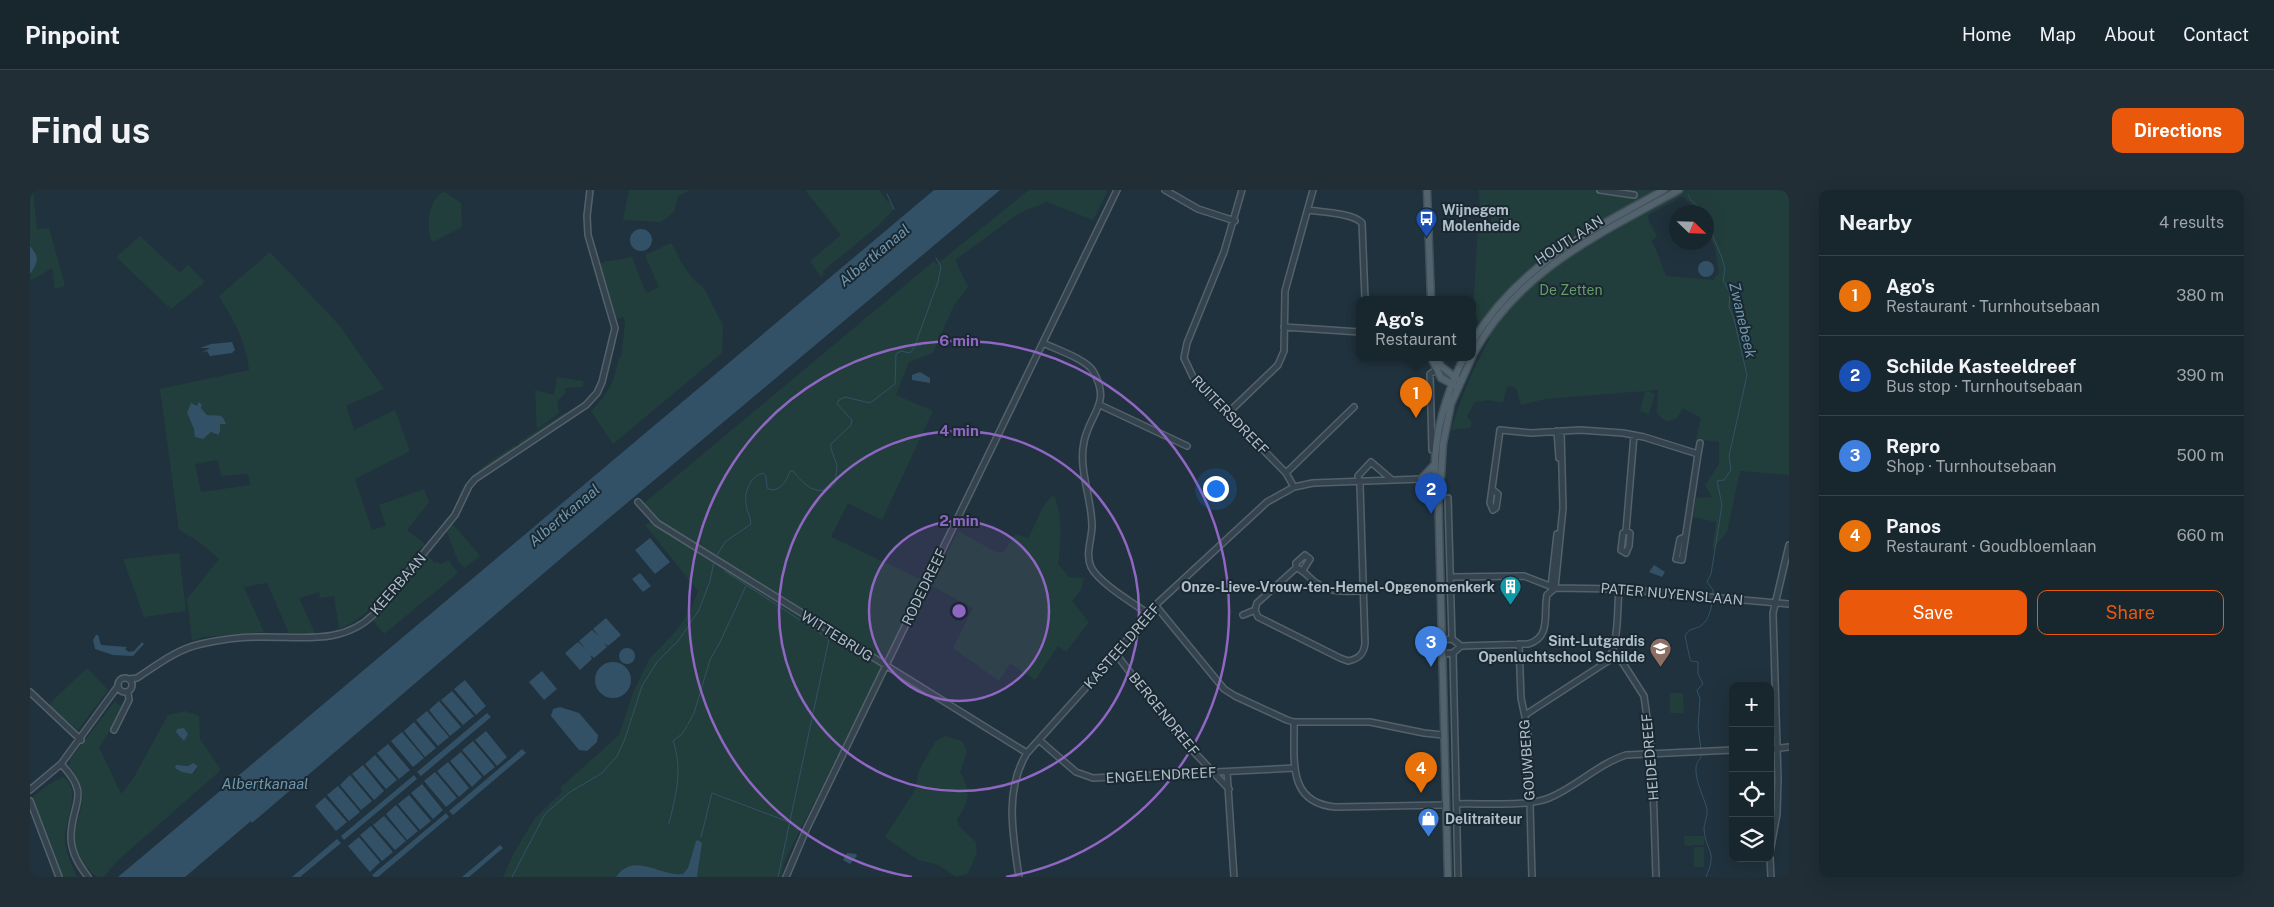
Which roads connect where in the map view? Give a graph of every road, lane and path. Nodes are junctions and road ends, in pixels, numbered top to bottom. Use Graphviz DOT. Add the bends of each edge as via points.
graph roads {
  1 [pos="590,190"];
  2 [pos="1117,190"];
  3 [pos="1165,190"];
  4 [pos="1242,190"];
  5 [pos="1313,190"];
  6 [pos="1427,190"];
  7 [pos="1600,190"];
  8 [pos="1664,190"];
  9 [pos="1679,190"];
  10 [pos="1634,195"];
  11 [pos="1308,210"];
  12 [pos="1235,221"];
  13 [pos="1365,296"];
  14 [pos="1430,296"];
  15 [pos="1284,328"];
  16 [pos="1356,332"];
  17 [pos="1476,337"];
  18 [pos="1043,343"];
  19 [pos="1476,351"];
  20 [pos="1434,361"];
  21 [pos="1437,361"];
  22 [pos="1463,361"];
  23 [pos="1469,361"];
  24 [pos="1438,368"];
  25 [pos="1456,382"];
  26 [pos="1100,405"];
  27 [pos="1354,407"];
  28 [pos="1228,413"];
  29 [pos="1559,431"];
  30 [pos="1634,435"];
  31 [pos="1700,443"];
  32 [pos="1187,446"];
  33 [pos="1432,450"];
  34 [pos="1698,454"];
  35 [pos="1434,465"];
  36 [pos="1286,473"];
  37 [pos="1420,479"];
  38 [pos="1392,480"];
  39 [pos="1359,481"];
  40 [pos="1438,484"];
  41 [pos="1294,487"];
  42 [pos="1493,490"];
  43 [pos="1448,498"];
  44 [pos="638,502"];
  45 [pos="1626,531"];
  46 [pos="1685,537"];
  47 [pos="1789,545"];
  48 [pos="1296,568"];
  49 [pos="1303,570"];
  50 [pos="1451,577"];
  51 [pos="1553,588"];
  52 [pos="1618,589"];
  53 [pos="1364,591"];
  54 [pos="1774,603"];
  55 [pos="1789,604"];
  56 [pos="1156,606"];
  57 [pos="1255,610"];
  58 [pos="1147,613"];
  59 [pos="1243,615"];
  60 [pos="1441,640"];
  61 [pos="1452,640"];
  62 [pos="1519,644"];
  63 [pos="1461,646"];
  64 [pos="1453,653"];
  65 [pos="1612,653"];
  66 [pos="1116,654"];
  67 [pos="1441,654"];
  68 [pos="886,666"];
  69 [pos="137,678"];
  70 [pos="129,679"];
  71 [pos="118,686"];
  72 [pos="132,686"];
  73 [pos="30,692"];
  74 [pos="126,692"];
  75 [pos="113,696"];
  76 [pos="1525,715"];
  77 [pos="1294,722"];
  78 [pos="114,730"];
  79 [pos="1443,735"];
  80 [pos="81,740"];
  81 [pos="1038,740"];
  82 [pos="1789,747"];
  83 [pos="1774,748"];
  84 [pos="1778,748"];
  85 [pos="1729,750"];
  86 [pos="1027,754"];
  87 [pos="1652,754"];
  88 [pos="61,764"];
  89 [pos="1296,768"];
  90 [pos="1227,772"];
  91 [pos="1214,773"];
  92 [pos="30,790"];
  93 [pos="1229,790"];
  94 [pos="30,801"];
  95 [pos="1530,802"];
  96 [pos="1445,804"];
  97 [pos="1458,804"];
  98 [pos="1774,830"];
  99 [pos="1770,862"];
  100 [pos="59,877"];
  101 [pos="88,877"];
  102 [pos="786,877"];
  103 [pos="1019,877"];
  104 [pos="1234,877"];
  105 [pos="1448,877"];
  106 [pos="1458,877"];
  107 [pos="1532,877"];
  108 [pos="1656,877"];
  109 [pos="1771,877"];
  1 -- 69 [label="street, KEERBAAN" via="588,235 615,328 597,393 583,407 475,480 456,515 374,614 358,627 339,636 320,638 257,637 202,643 180,651"];
  2 -- 18 [label="street, RODEDREEF"];
  3 -- 12 [label="street" via="1198,209"];
  4 -- 12 [label="street, RUITERSDREEF"];
  5 -- 11 [label="street"];
  6 -- 14 [label="main road"];
  7 -- 10 [label="street"];
  8 -- 17 [label="main road, HOUTLAAN" via="1536,266 1510,291"];
  9 -- 19 [label="main road, HOUTLAAN" via="1550,264 1515,295"];
  11 -- 13 [label="street" via="1349,216 1362,223"];
  11 -- 15 [label="street" via="1284,291"];
  12 -- 28 [label="street, RUITERSDREEF" via="1184,358 1194,379"];
  15 -- 16 [label="street"];
  15 -- 28 [label="street" via="1284,351 1278,365"];
  18 -- 26 [label="street" via="1089,366 1100,392"];
  18 -- 68 [label="street, RODEDREEF"];
  20 -- 24 [label="main road"];
  21 -- 24 [label="main road"];
  22 -- 25 [label="main road, HOUTLAAN"];
  23 -- 25 [label="main road, HOUTLAAN"];
  24 -- 25 [label="main road" via="1443,380"];
  24 -- 33 [label="street" via="1430,374"];
  25 -- 35 [label="main road, HOUTLAAN" via="1441,419"];
  25 -- 40 [label="main road, HOUTLAAN"];
  26 -- 32 [label="street"];
  26 -- 58 [label="street" via="1087,434 1083,454 1092,525 1089,559 1100,577"];
  27 -- 36 [label="street"];
  28 -- 36 [label="street, RUITERSDREEF"];
  29 -- 30 [label="street" via="1598,430"];
  29 -- 42 [label="street" via="1500,430"];
  29 -- 51 [label="street" via="1562,508"];
  30 -- 34 [label="street"];
  30 -- 45 [label="street"];
  31 -- 34 [label="street"];
  34 -- 46 [label="street"];
  35 -- 37 [label="main road"];
  35 -- 40 [label="main road, HOUTLAAN"];
  36 -- 41 [label="street, RUITERSDREEF"];
  37 -- 38 [label="street, KASTEELDREEF"];
  37 -- 40 [label="street, KASTEELDREEF"];
  38 -- 39 [label="street, KASTEELDREEF"];
  38 -- 39 [label="street" via="1371,462 1358,476"];
  39 -- 41 [label="street, KASTEELDREEF"];
  39 -- 53 [label="street"];
  40 -- 60 [label="main road"];
  41 -- 56 [label="street, KASTEELDREEF" via="1267,502"];
  43 -- 50 [label="street"];
  44 -- 68 [label="street, WITTEBRUG" via="657,524"];
  47 -- 54 [label="street"];
  48 -- 49 [label="street"];
  48 -- 49 [label="street" via="1296,563 1305,555 1310,559"];
  48 -- 57 [label="street" via="1257,603"];
  49 -- 53 [label="street" via="1322,587 1336,591"];
  50 -- 51 [label="street, PATER NUYENSLAAN" via="1524,576"];
  50 -- 61 [label="street"];
  51 -- 52 [label="street, PATER NUYENSLAAN"];
  51 -- 62 [label="street" via="1546,594 1545,628 1541,635 1531,643"];
  52 -- 54 [label="street, PATER NUYENSLAAN"];
  52 -- 65 [label="street"];
  53 -- 57 [label="street" via="1364,650 1358,658 1348,661 1258,617"];
  54 -- 55 [label="street, PATER NUYENSLAAN"];
  54 -- 84 [label="street"];
  56 -- 58 [label="street, KASTEELDREEF"];
  56 -- 77 [label="street" via="1229,693"];
  57 -- 59 [label="street"];
  58 -- 66 [label="street, KASTEELDREEF"];
  60 -- 61 [label="street"];
  60 -- 67 [label="main road"];
  61 -- 63 [label="street"];
  62 -- 63 [label="street"];
  62 -- 76 [label="street, GOUWBERG"];
  63 -- 64 [label="street"];
  64 -- 67 [label="street"];
  64 -- 97 [label="street"];
  65 -- 76 [label="street" via="1608,661"];
  65 -- 87 [label="street, HEIDEDREEF" via="1619,657 1643,693"];
  66 -- 81 [label="street, KASTEELDREEF"];
  66 -- 91 [label="street, BERGENDREEF" via="1178,735"];
  67 -- 79 [label="main road"];
  68 -- 86 [label="street, WITTEBRUG"];
  68 -- 102 [label="street, RODEDREEF"];
  69 -- 70 [label="street, KEERBAAN"];
  69 -- 72 [label="street, KEERBAAN"];
  70 -- 71 [label="street, KEERBAAN" via="121,680"];
  70 -- 72 [label="street"];
  71 -- 74 [label="street"];
  71 -- 75 [label="street"];
  72 -- 74 [label="street, KEERBAAN"];
  73 -- 80 [label="street"];
  74 -- 75 [label="street"];
  74 -- 78 [label="street, KEERBAAN" via="129,700"];
  75 -- 80 [label="street"];
  76 -- 95 [label="street, GOUWBERG"];
  77 -- 79 [label="street" via="1370,722"];
  77 -- 89 [label="street"];
  79 -- 96 [label="main road"];
  80 -- 88 [label="street"];
  81 -- 86 [label="street, KASTEELDREEF"];
  81 -- 91 [label="street, ENGELENDREEF" via="1076,772 1092,778"];
  82 -- 84 [label="street"];
  83 -- 84 [label="street"];
  84 -- 98 [label="street" via="1778,809"];
  85 -- 87 [label="street"];
  86 -- 103 [label="street, KASTEELDREEF" via="1018,770 1012,794"];
  87 -- 95 [label="street" via="1619,757 1556,795"];
  87 -- 108 [label="street, HEIDEDREEF"];
  88 -- 92 [label="street"];
  88 -- 101 [label="street" via="78,788 71,841 75,857"];
  89 -- 90 [label="street, ENGELENDREEF"];
  89 -- 96 [label="street" via="1296,778 1306,797 1321,806"];
  90 -- 91 [label="street, ENGELENDREEF"];
  90 -- 93 [label="street"];
  91 -- 93 [label="street, BERGENDREEF"];
  93 -- 104 [label="street"];
  94 -- 100 [label="street"];
  95 -- 97 [label="street"];
  95 -- 107 [label="street, GOUWBERG"];
  96 -- 105 [label="main road"];
  97 -- 106 [label="street"];
  99 -- 109 [label="street"];
}
